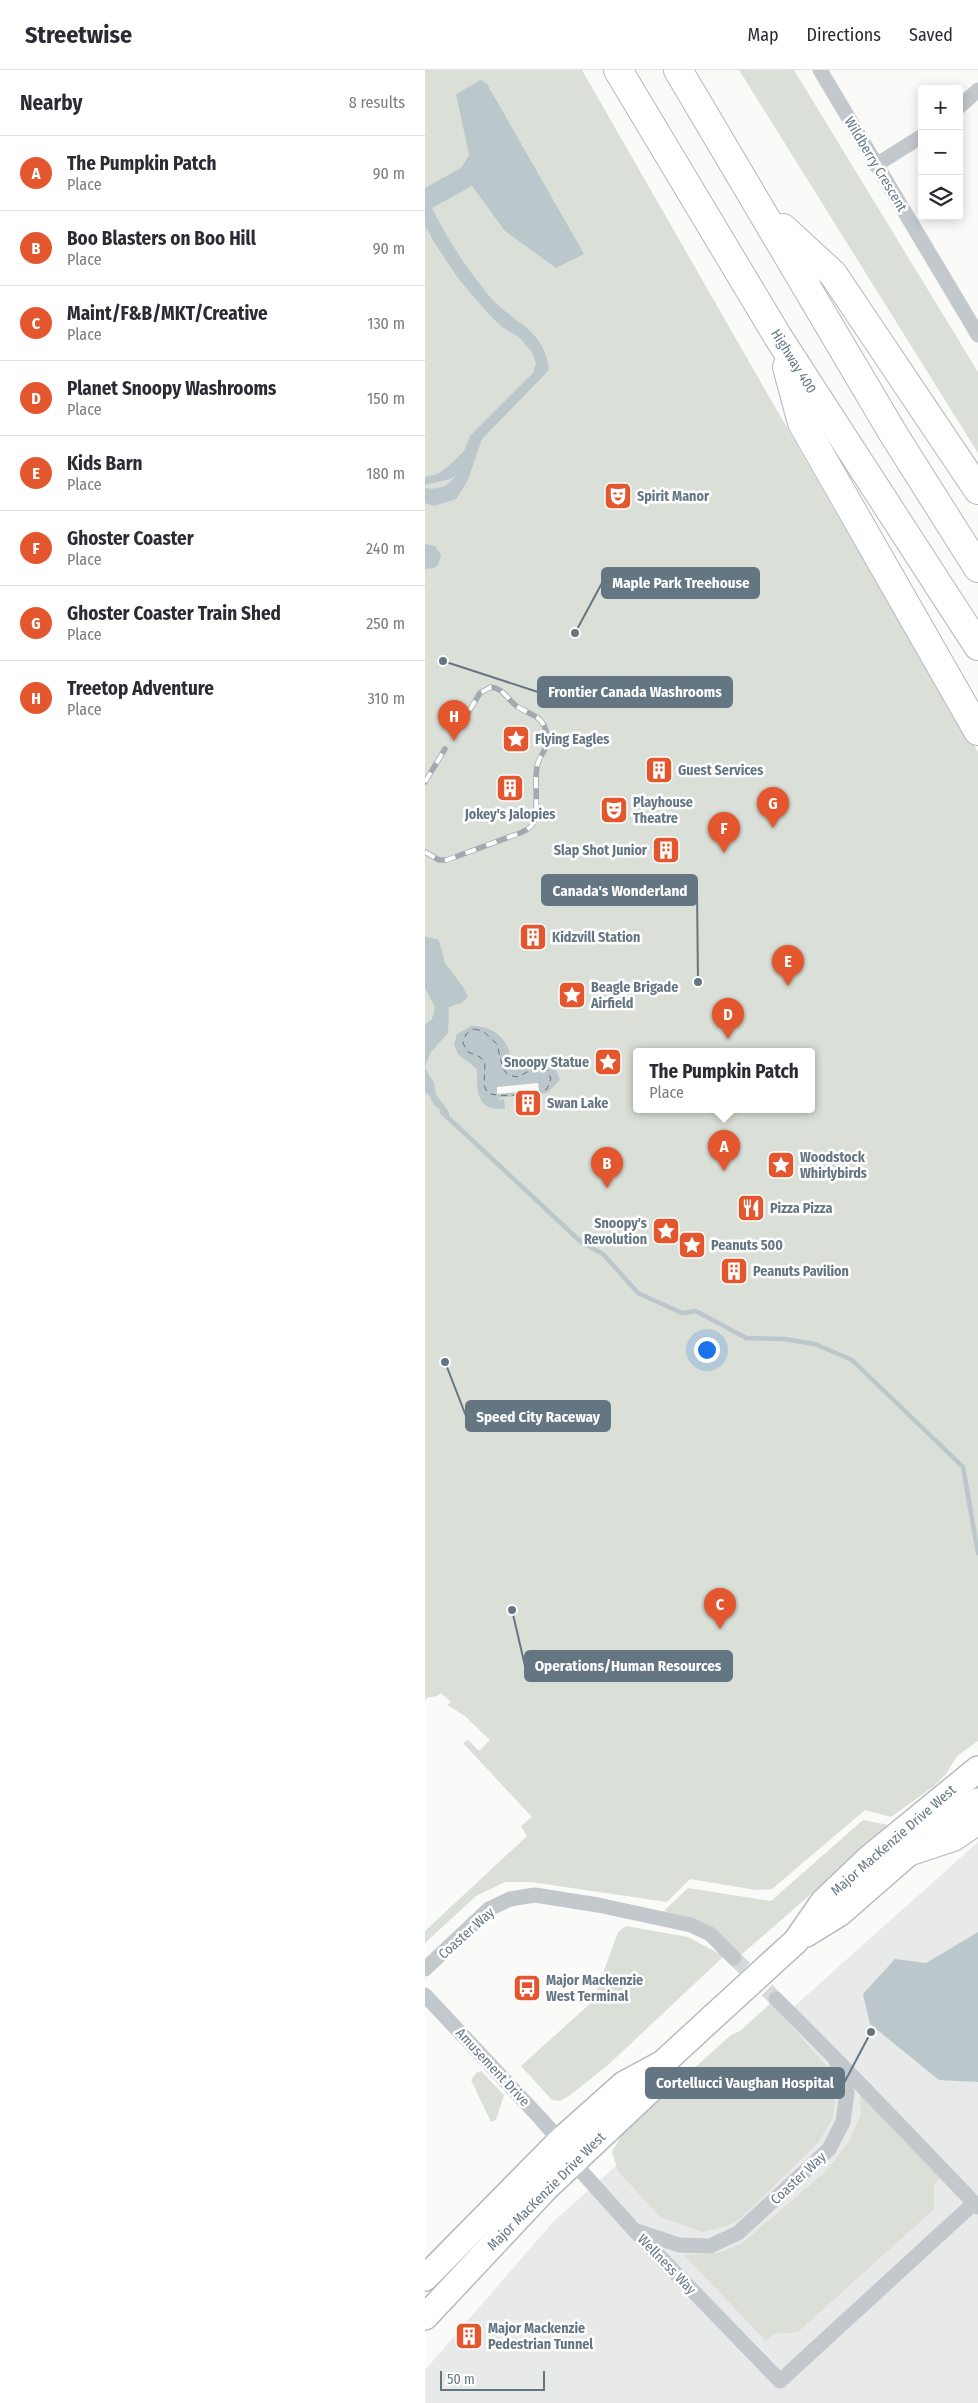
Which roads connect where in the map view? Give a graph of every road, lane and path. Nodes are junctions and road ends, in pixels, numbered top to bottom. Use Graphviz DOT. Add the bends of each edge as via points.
graph roads {
  1 [pos="618,70"];
  2 [pos="678,70"];
  3 [pos="819,70"];
  4 [pos="978,90"];
  5 [pos="963,103"];
  6 [pos="918,139"];
  7 [pos="876,165"];
  8 [pos="760,207"];
  9 [pos="978,335"];
  10 [pos="778,337"];
  11 [pos="978,490"];
  12 [pos="978,568"];
  13 [pos="978,646"];
  14 [pos="978,731"];
  15 [pos="978,1769"];
  16 [pos="978,1801"];
  17 [pos="978,1820"];
  18 [pos="911,1851"];
  19 [pos="796,1941"];
  20 [pos="734,1958"];
  21 [pos="425,1969"];
  22 [pos="425,1995"];
  23 [pos="776,1999"];
  24 [pos="836,2061"];
  25 [pos="663,2063"];
  26 [pos="561,2141"];
  27 [pos="573,2162"];
  28 [pos="976,2205"];
  29 [pos="634,2230"];
  30 [pos="425,2278"];
  31 [pos="425,2317"];
  1 -- 10 [label="highway, Highway 400"];
  2 -- 8 [label="highway"];
  3 -- 7 [label="street, Wildberry Crescent"];
  4 -- 5 [label="street"];
  6 -- 7 [label="street"];
  7 -- 9 [label="street, Wildberry Crescent"];
  8 -- 11 [label="highway" via="833,274"];
  8 -- 12 [label="highway" via="894,435"];
  10 -- 13 [label="highway, Highway 400"];
  10 -- 14 [label="highway" via="802,422"];
  15 -- 19 [label="main road, Major MacKenzie Drive West" via="876,1853 830,1896"];
  16 -- 18 [label="main road, Major MacKenzie Drive West"];
  17 -- 18 [label="highway" via="953,1837"];
  18 -- 19 [label="main road, Major MacKenzie Drive West" via="840,1913"];
  19 -- 25 [label="main road, Major MacKenzie Drive West, bridge"];
  20 -- 21 [label="street, Coaster Way" via="710,1934 691,1925 598,1905 535,1896 510,1899 489,1909"];
  22 -- 26 [label="street, Amusement Drive"];
  23 -- 24 [label="street, Coaster Way"];
  24 -- 28 [label="street" via="860,2082"];
  24 -- 29 [label="street, Coaster Way" via="847,2093 843,2122 829,2149 738,2233 710,2246 679,2245"];
  25 -- 26 [label="main road, Major MacKenzie Drive West" via="624,2084"];
  25 -- 27 [label="main road, Major MacKenzie Drive West" via="649,2091"];
  26 -- 27 [label="street, Wellness Way"];
  26 -- 30 [label="main road, Major MacKenzie Drive West"];
  27 -- 29 [label="street, Wellness Way"];
  27 -- 31 [label="main road, Major MacKenzie Drive West"];
  28 -- 29 [label="street, Wellness Way" via="780,2380"];
}
